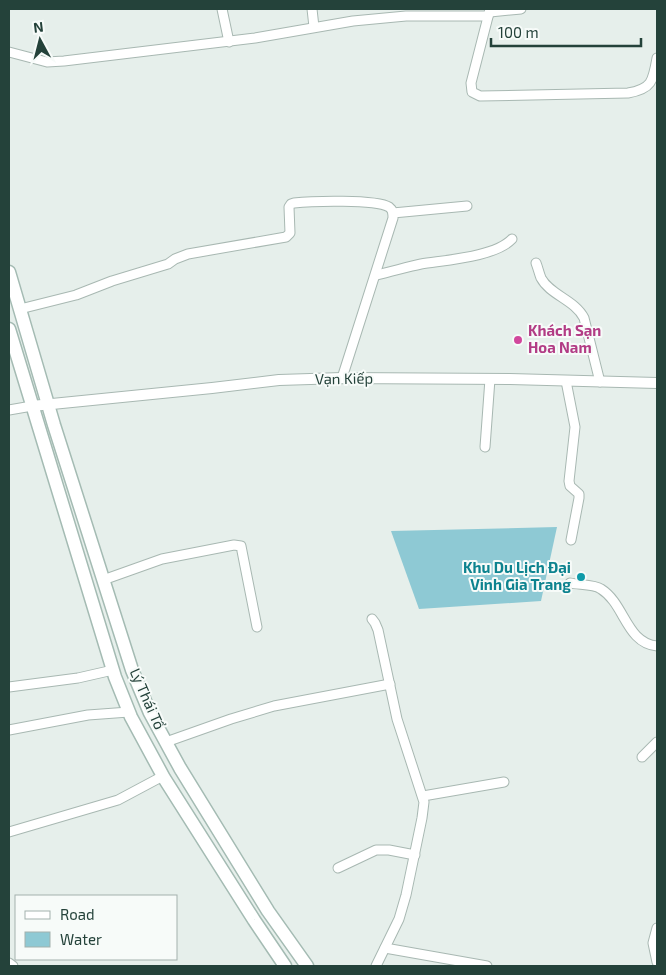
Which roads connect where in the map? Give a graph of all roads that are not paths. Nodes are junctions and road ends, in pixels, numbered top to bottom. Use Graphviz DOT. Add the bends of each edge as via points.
graph roads {
  1 [pos="222,9"];
  2 [pos="312,9"];
  3 [pos="521,9"];
  4 [pos="406,12"];
  5 [pos="490,12"];
  6 [pos="314,27"];
  7 [pos="229,42"];
  8 [pos="9,52"];
  9 [pos="657,58"];
  10 [pos="467,206"];
  11 [pos="393,214"];
  12 [pos="512,239"];
  13 [pos="536,263"];
  14 [pos="9,272"];
  15 [pos="376,275"];
  16 [pos="20,309"];
  17 [pos="9,329"];
  18 [pos="342,378"];
  19 [pos="490,379"];
  20 [pos="566,381"];
  21 [pos="600,382"];
  22 [pos="657,383"];
  23 [pos="48,404"];
  24 [pos="32,406"];
  25 [pos="9,410"];
  26 [pos="485,447"];
  27 [pos="571,540"];
  28 [pos="103,580"];
  29 [pos="570,583"];
  30 [pos="372,619"];
  31 [pos="257,627"];
  32 [pos="657,646"];
  33 [pos="113,670"];
  34 [pos="390,684"];
  35 [pos="9,687"];
  36 [pos="129,712"];
  37 [pos="9,730"];
  38 [pos="166,742"];
  39 [pos="657,742"];
  40 [pos="642,757"];
  41 [pos="163,776"];
  42 [pos="504,782"];
  43 [pos="423,796"];
  44 [pos="9,832"];
  45 [pos="415,855"];
  46 [pos="338,868"];
  47 [pos="657,928"];
  48 [pos="386,948"];
  49 [pos="657,962"];
  50 [pos="9,963"];
  51 [pos="13,966"];
  52 [pos="285,966"];
  53 [pos="306,966"];
  54 [pos="376,966"];
  55 [pos="488,966"];
  1 -- 7 [label="street"];
  2 -- 6 [label="street"];
  3 -- 5 [label="street"];
  4 -- 5 [label="street"];
  4 -- 6 [label="street"];
  5 -- 9 [label="street" via="471,83 472,92 480,96 628,94 644,89 653,81"];
  6 -- 7 [label="street"];
  7 -- 8 [label="street" via="47,62"];
  10 -- 11 [label="street"];
  11 -- 15 [label="street"];
  11 -- 16 [label="street" via="388,207 368,202 294,203 289,207 290,233 286,237 188,254 76,295"];
  12 -- 15 [label="street" via="500,247 474,255"];
  13 -- 21 [label="street" via="547,285 582,313"];
  14 -- 16 [label="main road, Lý Thái Tổ"];
  15 -- 18 [label="street"];
  16 -- 23 [label="main road, Lý Thái Tổ"];
  17 -- 24 [label="main road, Lý Thái Tổ"];
  18 -- 19 [label="street, Vạn Kiếp"];
  18 -- 23 [label="street, Vạn Kiếp" via="279,380"];
  19 -- 20 [label="street, Vạn Kiếp"];
  19 -- 26 [label="street"];
  20 -- 21 [label="street, Vạn Kiếp"];
  20 -- 27 [label="street" via="575,427 568,481 579,494"];
  21 -- 22 [label="street, Vạn Kiếp"];
  23 -- 24 [label="street, Vạn Kiếp"];
  23 -- 28 [label="main road, Lý Thái Tổ"];
  24 -- 25 [label="street"];
  24 -- 33 [label="main road, Lý Thái Tổ"];
  28 -- 31 [label="street" via="173,556 241,546"];
  28 -- 38 [label="main road, Lý Thái Tổ" via="132,670"];
  29 -- 32 [label="street" via="600,588 614,599 636,636 647,645"];
  30 -- 34 [label="street" via="378,630"];
  33 -- 35 [label="street"];
  33 -- 36 [label="main road, Lý Thái Tổ"];
  34 -- 38 [label="street" via="268,708"];
  34 -- 43 [label="street" via="397,719"];
  36 -- 37 [label="street" via="88,715"];
  36 -- 41 [label="main road, Lý Thái Tổ"];
  38 -- 53 [label="main road, Lý Thái Tổ" via="268,910"];
  39 -- 40 [label="street"];
  41 -- 44 [label="street" via="118,800"];
  41 -- 52 [label="main road, Lý Thái Tổ"];
  42 -- 43 [label="street"];
  43 -- 45 [label="street" via="424,809"];
  45 -- 46 [label="street" via="376,850"];
  45 -- 48 [label="street" via="399,919"];
  47 -- 49 [label="street" via="653,943"];
  48 -- 54 [label="street"];
  48 -- 55 [label="street"];
  50 -- 51 [label="street"];
}
